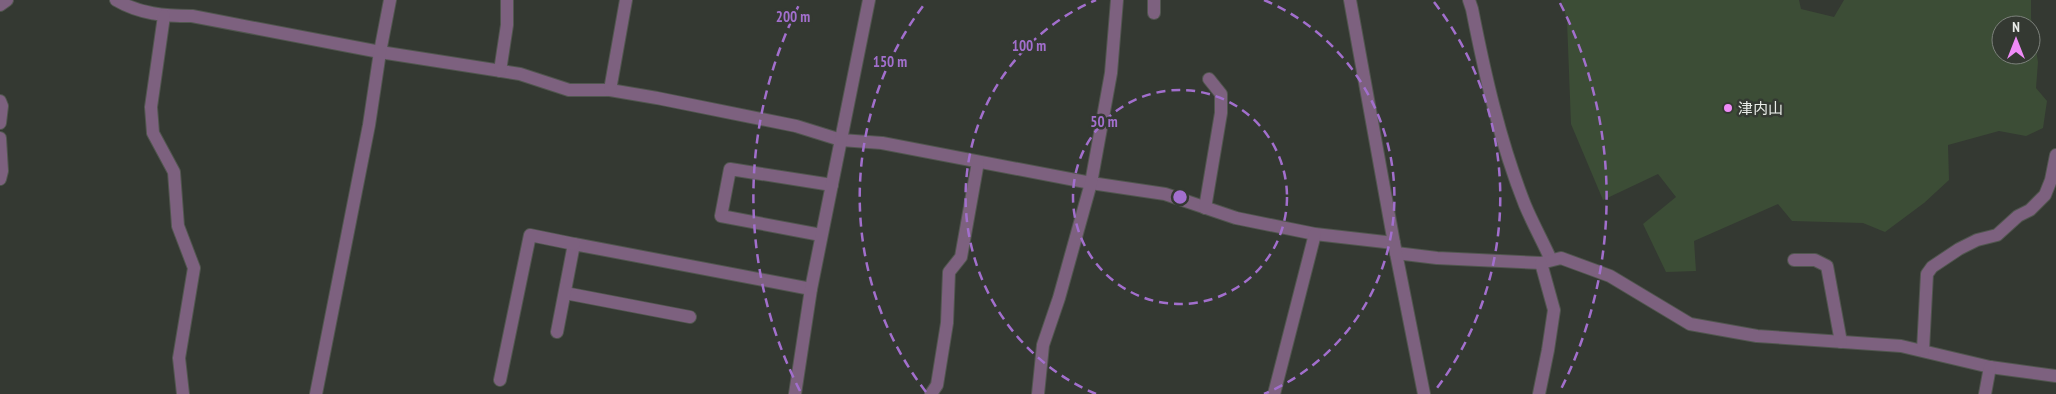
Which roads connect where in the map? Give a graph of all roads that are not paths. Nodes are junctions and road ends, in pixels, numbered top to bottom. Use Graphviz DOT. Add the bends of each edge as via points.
graph roads {
  1 [pos="7,0"];
  2 [pos="116,0"];
  3 [pos="390,0"];
  4 [pos="507,0"];
  5 [pos="626,0"];
  6 [pos="869,0"];
  7 [pos="1117,0"];
  8 [pos="1154,0"];
  9 [pos="1350,0"];
  10 [pos="1469,0"];
  11 [pos="0,5"];
  12 [pos="147,6"];
  13 [pos="1154,13"];
  14 [pos="164,16"];
  15 [pos="380,52"];
  16 [pos="500,70"];
  17 [pos="1209,79"];
  18 [pos="610,90"];
  19 [pos="0,101"];
  20 [pos="0,123"];
  21 [pos="0,138"];
  22 [pos="840,140"];
  23 [pos="2056,155"];
  24 [pos="978,162"];
  25 [pos="0,179"];
  26 [pos="1091,183"];
  27 [pos="832,185"];
  28 [pos="2050,197"];
  29 [pos="1206,208"];
  30 [pos="1315,234"];
  31 [pos="822,235"];
  32 [pos="574,244"];
  33 [pos="1395,248"];
  34 [pos="1794,260"];
  35 [pos="1546,262"];
  36 [pos="811,289"];
  37 [pos="565,293"];
  38 [pos="690,317"];
  39 [pos="557,332"];
  40 [pos="1842,342"];
  41 [pos="1923,350"];
  42 [pos="1990,367"];
  43 [pos="2056,376"];
  44 [pos="500,380"];
  45 [pos="183,394"];
  46 [pos="316,394"];
  47 [pos="795,394"];
  48 [pos="931,394"];
  49 [pos="1038,394"];
  50 [pos="1274,394"];
  51 [pos="1424,394"];
  52 [pos="1540,394"];
  53 [pos="1985,394"];
  1 -- 11 [label="street"];
  2 -- 12 [label="street" via="131,9"];
  3 -- 15 [label="street"];
  4 -- 16 [label="street"];
  5 -- 18 [label="street"];
  6 -- 22 [label="street"];
  7 -- 26 [label="street" via="1111,73"];
  8 -- 13 [label="street"];
  9 -- 33 [label="street"];
  10 -- 35 [label="street" via="1484,71 1504,141"];
  12 -- 14 [label="street"];
  14 -- 15 [label="street" via="192,16"];
  14 -- 45 [label="street" via="151,108 153,133 174,172 178,226 194,268 179,358"];
  15 -- 16 [label="street"];
  15 -- 46 [label="street" via="369,126"];
  16 -- 18 [label="street" via="569,90"];
  17 -- 29 [label="street" via="1221,94 1221,113"];
  18 -- 22 [label="street" via="796,126"];
  19 -- 20 [label="street"];
  21 -- 25 [label="street"];
  22 -- 24 [label="street" via="882,144"];
  22 -- 27 [label="street"];
  23 -- 28 [label="street"];
  24 -- 26 [label="street"];
  24 -- 48 [label="street" via="962,258 949,272 947,323 937,385"];
  26 -- 29 [label="street" via="1165,194"];
  26 -- 49 [label="street" via="1043,345"];
  27 -- 31 [label="street"];
  27 -- 31 [label="street" via="730,169 721,216"];
  28 -- 41 [label="street" via="2018,216 1997,235 1977,240 1932,267 1927,274"];
  29 -- 30 [label="street" via="1236,218"];
  30 -- 33 [label="street"];
  30 -- 50 [label="street"];
  31 -- 36 [label="street"];
  32 -- 36 [label="street"];
  32 -- 37 [label="street"];
  32 -- 44 [label="street" via="530,235"];
  33 -- 35 [label="street" via="1437,258"];
  33 -- 51 [label="street"];
  34 -- 40 [label="street" via="1815,260 1826,266"];
  35 -- 40 [label="street" via="1561,258 1610,276 1690,324 1757,336"];
  35 -- 52 [label="street" via="1554,310"];
  36 -- 47 [label="street"];
  37 -- 38 [label="street"];
  37 -- 39 [label="street"];
  40 -- 41 [label="street"];
  41 -- 42 [label="street"];
  42 -- 43 [label="street"];
  42 -- 53 [label="street"];
}
